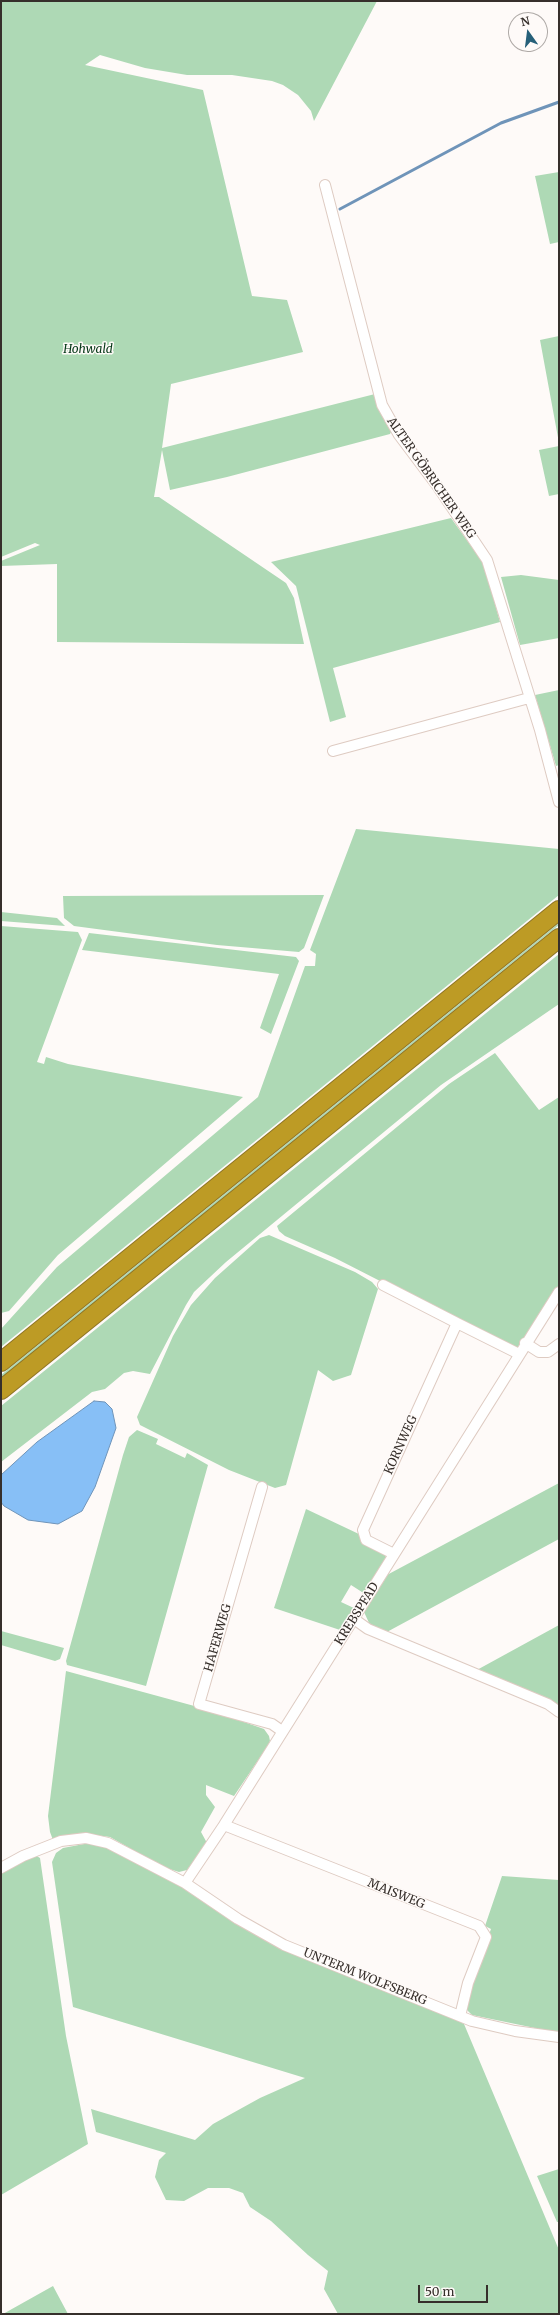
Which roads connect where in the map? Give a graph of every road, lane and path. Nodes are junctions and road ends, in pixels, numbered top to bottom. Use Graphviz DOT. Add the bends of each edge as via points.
graph roads {
  1 [pos="325,185"];
  2 [pos="529,698"];
  3 [pos="333,751"];
  4 [pos="559,802"];
  5 [pos="559,910"];
  6 [pos="559,938"];
  7 [pos="384,1285"];
  8 [pos="559,1292"];
  9 [pos="457,1323"];
  10 [pos="525,1343"];
  11 [pos="559,1344"];
  12 [pos="519,1354"];
  13 [pos="1,1362"];
  14 [pos="1,1390"];
  15 [pos="262,1488"];
  16 [pos="394,1554"];
  17 [pos="354,1619"];
  18 [pos="559,1712"];
  19 [pos="282,1731"];
  20 [pos="224,1825"];
  21 [pos="1,1868"];
  22 [pos="185,1883"];
  23 [pos="460,2016"];
  24 [pos="559,2037"];
  1 -- 2 [label="street, ALTER GÖBRICHER WEG" via="382,405 399,435 485,556"];
  2 -- 3 [label="street"];
  2 -- 4 [label="street, ALTER GÖBRICHER WEG"];
  5 -- 13 [label="highway"];
  6 -- 14 [label="highway"];
  7 -- 9 [label="street"];
  8 -- 10 [label="street, KREBSPFAD"];
  9 -- 12 [label="street"];
  9 -- 16 [label="street, KORNWEG" via="363,1530 366,1540"];
  10 -- 11 [label="street" via="539,1352 548,1352"];
  10 -- 12 [label="street, KREBSPFAD"];
  12 -- 16 [label="street, KREBSPFAD"];
  15 -- 19 [label="street, HAFERWEG" via="199,1704 272,1724"];
  16 -- 17 [label="street, KREBSPFAD"];
  17 -- 18 [label="street" via="368,1629 548,1704"];
  17 -- 19 [label="street, KREBSPFAD"];
  19 -- 20 [label="street, KREBSPFAD"];
  20 -- 22 [label="street, KREBSPFAD"];
  20 -- 23 [label="street, MAISWEG" via="479,1926 486,1937 468,1983"];
  21 -- 22 [label="street, UNTERM WOLFSBERG" via="60,1841 95,1839 127,1851"];
  22 -- 23 [label="street, UNTERM WOLFSBERG" via="238,1919 284,1945"];
  23 -- 24 [label="street, UNTERM WOLFSBERG" via="515,2031"];
}
